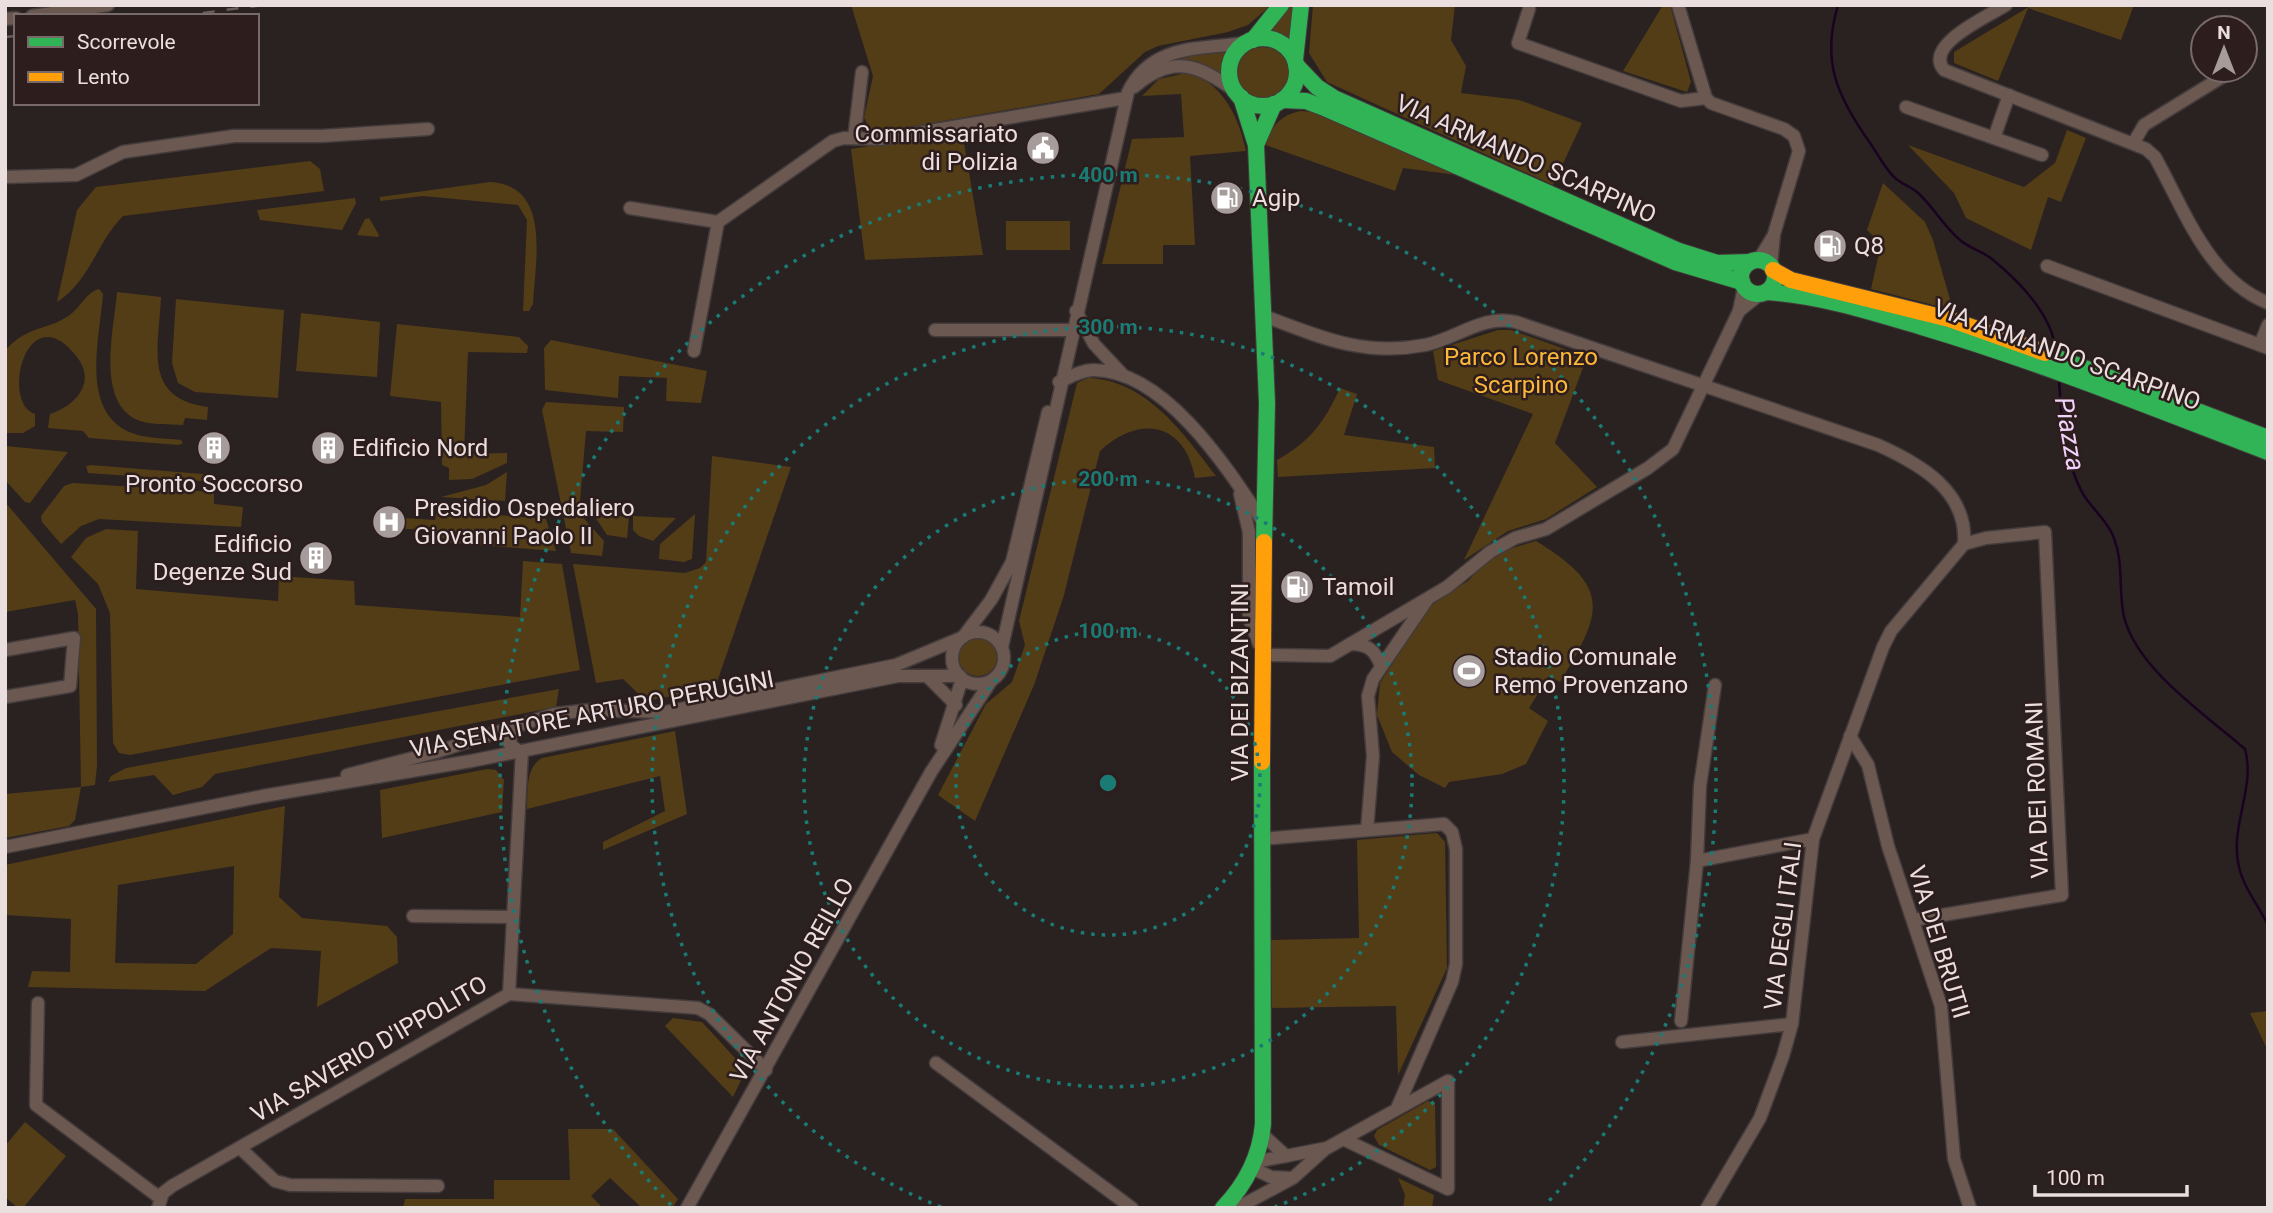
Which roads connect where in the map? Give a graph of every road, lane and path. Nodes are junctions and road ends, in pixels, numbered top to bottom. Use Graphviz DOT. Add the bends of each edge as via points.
graph roads {
  1 [pos="108,5"];
  2 [pos="1281,5"];
  3 [pos="1301,5"];
  4 [pos="1678,5"];
  5 [pos="2006,5"];
  6 [pos="1529,9"];
  7 [pos="47,14"];
  8 [pos="1250,42"];
  9 [pos="1296,62"];
  10 [pos="862,72"];
  11 [pos="2209,84"];
  12 [pos="1238,94"];
  13 [pos="1127,95"];
  14 [pos="2009,95"];
  15 [pos="1706,98"];
  16 [pos="1278,102"];
  17 [pos="1906,107"];
  18 [pos="428,129"];
  19 [pos="854,138"];
  20 [pos="1994,138"];
  21 [pos="2134,142"];
  22 [pos="1256,145"];
  23 [pos="2042,155"];
  24 [pos="5,177"];
  25 [pos="631,208"];
  26 [pos="718,222"];
  27 [pos="1763,265"];
  28 [pos="2047,266"];
  29 [pos="1743,284"];
  30 [pos="1763,293"];
  31 [pos="2268,303"];
  32 [pos="1739,311"];
  33 [pos="1076,312"];
  34 [pos="1264,316"];
  35 [pos="2268,325"];
  36 [pos="936,330"];
  37 [pos="1072,330"];
  38 [pos="2264,346"];
  39 [pos="694,351"];
  40 [pos="2044,360"];
  41 [pos="1124,376"];
  42 [pos="2088,377"];
  43 [pos="1059,382"];
  44 [pos="1701,386"];
  45 [pos="2268,438"];
  46 [pos="2268,452"];
  47 [pos="1239,487"];
  48 [pos="1265,491"];
  49 [pos="1259,529"];
  50 [pos="1964,544"];
  51 [pos="1430,595"];
  52 [pos="962,638"];
  53 [pos="1350,644"];
  54 [pos="1002,647"];
  55 [pos="5,650"];
  56 [pos="1262,652"];
  57 [pos="1381,666"];
  58 [pos="929,678"];
  59 [pos="961,678"];
  60 [pos="990,681"];
  61 [pos="1715,685"];
  62 [pos="5,697"];
  63 [pos="956,705"];
  64 [pos="603,710"];
  65 [pos="515,725"];
  66 [pos="600,734"];
  67 [pos="1850,736"];
  68 [pos="520,751"];
  69 [pos="931,772"];
  70 [pos="262,796"];
  71 [pos="1367,831"];
  72 [pos="1262,839"];
  73 [pos="1813,839"];
  74 [pos="5,847"];
  75 [pos="1698,861"];
  76 [pos="413,916"];
  77 [pos="512,917"];
  78 [pos="1913,920"];
  79 [pos="509,994"];
  80 [pos="38,1003"];
  81 [pos="1681,1021"];
  82 [pos="1792,1024"];
  83 [pos="1622,1042"];
  84 [pos="936,1063"];
  85 [pos="766,1070"];
  86 [pos="1398,1106"];
  87 [pos="1263,1135"];
  88 [pos="1343,1139"];
  89 [pos="240,1148"];
  90 [pos="1327,1148"];
  91 [pos="1286,1156"];
  92 [pos="1253,1165"];
  93 [pos="1293,1178"];
  94 [pos="438,1186"];
  95 [pos="159,1203"];
  96 [pos="687,1208"];
  97 [pos="1132,1208"];
  98 [pos="1223,1208"];
  99 [pos="1237,1208"];
  100 [pos="1707,1208"];
  101 [pos="1970,1208"];
  1 -- 7 [label="street"];
  2 -- 8 [label="street"];
  3 -- 9 [label="street"];
  4 -- 15 [label="street"];
  5 -- 14 [label="street" via="1947,42 1940,49 1939,64"];
  6 -- 15 [label="street" via="1518,43 1681,101"];
  8 -- 9 [label="street" via="1273,40"];
  8 -- 12 [label="street" via="1232,60 1230,70"];
  8 -- 13 [label="street" via="1159,57 1137,74"];
  9 -- 16 [label="street" via="1295,85"];
  9 -- 27 [label="street, VIA ARMANDO SCARPINO" via="1317,87 1334,98 1626,228 1717,263"];
  10 -- 19 [label="street"];
  11 -- 21 [label="street" via="2144,125"];
  12 -- 13 [label="street" via="1209,72 1178,65 1143,78"];
  12 -- 16 [label="street" via="1260,106"];
  12 -- 22 [label="street, VIA DEI BIZANTINI"];
  13 -- 19 [label="street" via="881,139"];
  13 -- 33 [label="street"];
  14 -- 20 [label="street"];
  14 -- 21 [label="street"];
  15 -- 27 [label="street" via="1784,129 1798,142 1800,150"];
  16 -- 22 [label="street, VIA DEI BIZANTINI"];
  16 -- 29 [label="street, VIA ARMANDO SCARPINO" via="1306,101 1322,107 1675,262"];
  17 -- 20 [label="street"];
  18 -- 24 [label="street" via="222,138 124,152 76,175"];
  19 -- 26 [label="street" via="833,141"];
  20 -- 23 [label="street"];
  21 -- 31 [label="street" via="2155,157 2216,266 2238,288"];
  22 -- 34 [label="street, VIA DEI BIZANTINI"];
  25 -- 26 [label="street"];
  26 -- 39 [label="street"];
  27 -- 29 [label="street" via="1744,269"];
  27 -- 30 [label="street" via="1775,281"];
  27 -- 40 [label="street, VIA ARMANDO SCARPINO" via="1791,280 1949,319"];
  28 -- 38 [label="street"];
  29 -- 30 [label="street, VIA ARMANDO SCARPINO"];
  29 -- 32 [label="street"];
  30 -- 32 [label="street"];
  30 -- 40 [label="street, VIA ARMANDO SCARPINO" via="1784,293 1877,314"];
  32 -- 44 [label="street"];
  33 -- 37 [label="street"];
  33 -- 41 [label="street" via="1094,344"];
  34 -- 44 [label="street" via="1360,349 1425,345 1505,319"];
  34 -- 48 [label="street, VIA DEI BIZANTINI"];
  35 -- 38 [label="street"];
  36 -- 37 [label="street"];
  37 -- 43 [label="street"];
  40 -- 42 [label="street, VIA ARMANDO SCARPINO"];
  41 -- 43 [label="street" via="1082,371"];
  41 -- 47 [label="street" via="1155,394 1200,432"];
  42 -- 45 [label="street, VIA ARMANDO SCARPINO"];
  42 -- 46 [label="street, VIA ARMANDO SCARPINO"];
  43 -- 52 [label="street" via="1012,562"];
  43 -- 54 [label="street" via="1052,435"];
  44 -- 50 [label="street" via="1909,459 1949,492 1960,513"];
  44 -- 51 [label="street" via="1673,449 1546,528 1490,551 1447,587"];
  47 -- 48 [label="street" via="1251,498"];
  47 -- 49 [label="street"];
  48 -- 49 [label="street, VIA DEI BIZANTINI"];
  49 -- 56 [label="street, VIA DEI BIZANTINI"];
  50 -- 67 [label="street, VIA DEGLI ITALI" via="1891,631"];
  50 -- 78 [label="street, VIA DEI ROMANI" via="2045,532 2063,895"];
  51 -- 53 [label="street"];
  51 -- 57 [label="street"];
  52 -- 54 [label="street" via="985,632"];
  52 -- 59 [label="street" via="952,657"];
  52 -- 64 [label="street, VIA SENATORE ARTURO PERUGINI" via="896,665 677,709"];
  53 -- 56 [label="street" via="1317,658"];
  53 -- 57 [label="street" via="1369,648"];
  54 -- 60 [label="street" via="1002,670"];
  55 -- 62 [label="street" via="74,638 70,686"];
  56 -- 72 [label="street, VIA DEI BIZANTINI"];
  57 -- 71 [label="street" via="1368,696 1373,756"];
  58 -- 59 [label="street, VIA SENATORE ARTURO PERUGINI"];
  58 -- 63 [label="street"];
  58 -- 66 [label="street, VIA SENATORE ARTURO PERUGINI" via="898,676"];
  59 -- 60 [label="street" via="976,684"];
  59 -- 63 [label="street, VIA ANTONIO REILLO"];
  60 -- 69 [label="street, VIA ANTONIO REILLO"];
  61 -- 75 [label="street" via="1700,786"];
  63 -- 69 [label="street, VIA ANTONIO REILLO"];
  64 -- 65 [label="street, VIA SENATORE ARTURO PERUGINI" via="562,713"];
  64 -- 66 [label="street" via="614,721"];
  65 -- 68 [label="street, VIA SAVERIO D'IPPOLITO" via="509,743"];
  65 -- 70 [label="street, VIA SENATORE ARTURO PERUGINI" via="436,752"];
  66 -- 68 [label="street, VIA SENATORE ARTURO PERUGINI"];
  67 -- 73 [label="street, VIA DEGLI ITALI"];
  67 -- 78 [label="street, VIA DEI BRUTII" via="1868,765"];
  68 -- 70 [label="street, VIA SENATORE ARTURO PERUGINI"];
  68 -- 77 [label="street, VIA SAVERIO D'IPPOLITO"];
  69 -- 85 [label="street, VIA ANTONIO REILLO"];
  70 -- 74 [label="street, VIA SENATORE ARTURO PERUGINI"];
  71 -- 72 [label="street"];
  71 -- 86 [label="street" via="1444,824 1452,832 1456,849 1452,982"];
  72 -- 87 [label="street, VIA DEI BIZANTINI"];
  73 -- 75 [label="street"];
  73 -- 82 [label="street, VIA DEGLI ITALI"];
  75 -- 81 [label="street"];
  76 -- 77 [label="street"];
  77 -- 79 [label="street, VIA SAVERIO D'IPPOLITO"];
  78 -- 101 [label="street, VIA DEI BRUTII" via="1941,1006 1954,1159"];
  79 -- 85 [label="street" via="698,1008"];
  79 -- 89 [label="street, VIA SAVERIO D'IPPOLITO"];
  80 -- 95 [label="street" via="36,1105"];
  82 -- 83 [label="street"];
  82 -- 100 [label="street, VIA DEGLI ITALI" via="1760,1118"];
  84 -- 97 [label="street"];
  85 -- 96 [label="street, VIA ANTONIO REILLO"];
  86 -- 88 [label="street"];
  86 -- 88 [label="street" via="1448,1081 1448,1189"];
  87 -- 91 [label="street"];
  87 -- 92 [label="street, VIA DEI BIZANTINI"];
  88 -- 90 [label="street"];
  89 -- 94 [label="street" via="275,1181 290,1185"];
  89 -- 95 [label="street, VIA SAVERIO D'IPPOLITO" via="172,1186"];
  90 -- 91 [label="street"];
  90 -- 93 [label="street"];
  91 -- 92 [label="street"];
  92 -- 93 [label="street" via="1271,1177"];
  92 -- 98 [label="street, VIA DEI BIZANTINI"];
  93 -- 99 [label="street"];
}
